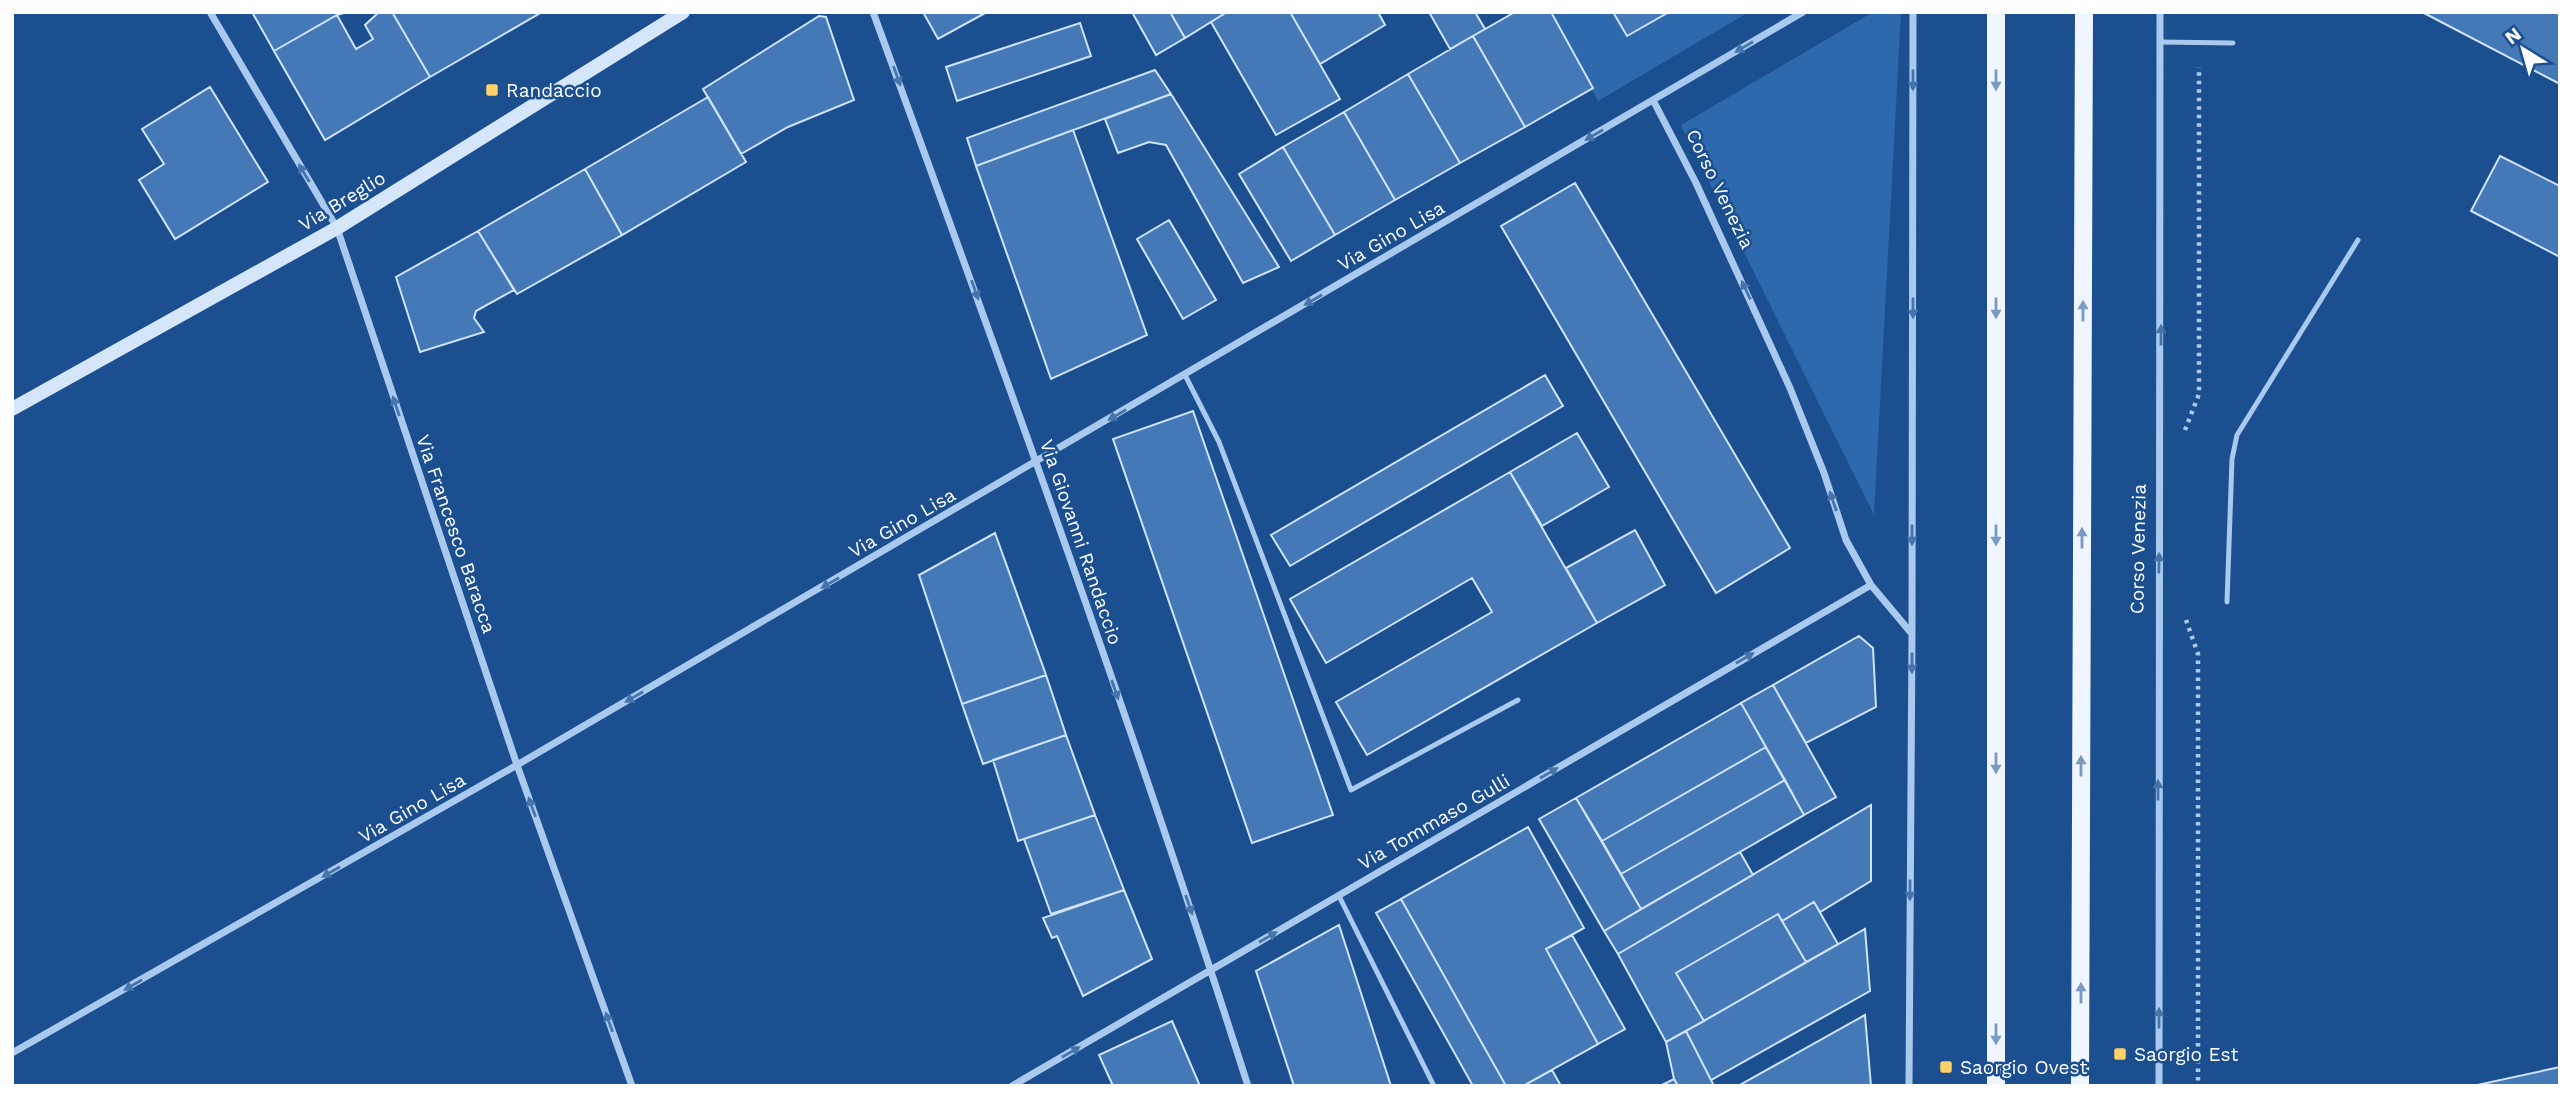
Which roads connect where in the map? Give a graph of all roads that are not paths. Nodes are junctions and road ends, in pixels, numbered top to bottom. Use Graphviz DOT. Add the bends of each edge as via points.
graph roads {
  1 [pos="209,12"];
  2 [pos="683,12"];
  3 [pos="873,12"];
  4 [pos="1803,12"];
  5 [pos="1913,12"];
  6 [pos="1996,12"];
  7 [pos="2084,12"];
  8 [pos="2160,12"];
  9 [pos="2160,42"];
  10 [pos="2233,43"];
  11 [pos="1653,100"];
  12 [pos="337,228"];
  13 [pos="2358,240"];
  14 [pos="1185,375"];
  15 [pos="12,409"];
  16 [pos="1037,462"];
  17 [pos="1871,585"];
  18 [pos="2227,602"];
  19 [pos="1912,634"];
  20 [pos="1518,700"];
  21 [pos="517,765"];
  22 [pos="1339,896"];
  23 [pos="1212,971"];
  24 [pos="12,1053"];
  25 [pos="1909,1085"];
  26 [pos="632,1086"];
  27 [pos="1012,1086"];
  28 [pos="1248,1086"];
  29 [pos="1434,1086"];
  30 [pos="1996,1086"];
  31 [pos="2080,1086"];
  32 [pos="2159,1086"];
  12 -- 1 [label="street, Via Francesco Baracca, one-way"];
  2 -- 12 [label="street, Via Breglio"];
  3 -- 16 [label="street, Via Giovanni Randaccio, one-way"];
  4 -- 11 [label="street, Via Gino Lisa, one-way"];
  5 -- 19 [label="street, one-way"];
  6 -- 30 [label="main road, one-way"];
  31 -- 7 [label="main road, one-way"];
  8 -- 9 [label="street, Corso Venezia"];
  9 -- 10 [label="lane"];
  32 -- 9 [label="street, Corso Venezia, one-way"];
  11 -- 14 [label="street, Via Gino Lisa, one-way"];
  17 -- 11 [label="street, Corso Venezia, one-way" via="1846,540 1824,473 1746,290"];
  12 -- 15 [label="street, Via Breglio"];
  21 -- 12 [label="street, Via Francesco Baracca, one-way"];
  13 -- 18 [label="lane" via="2237,435 2232,459"];
  14 -- 16 [label="street, Via Gino Lisa, one-way"];
  14 -- 20 [label="lane" via="1219,442 1351,790"];
  16 -- 21 [label="street, Via Gino Lisa, one-way"];
  16 -- 23 [label="street, Via Giovanni Randaccio, one-way"];
  17 -- 19 [label="street, Corso Venezia"];
  22 -- 17 [label="street, Via Tommaso Gulli, one-way"];
  19 -- 25 [label="street, one-way"];
  21 -- 24 [label="street, Via Gino Lisa, one-way"];
  26 -- 21 [label="street, Via Francesco Baracca, one-way"];
  23 -- 22 [label="street, Via Tommaso Gulli, one-way"];
  22 -- 29 [label="lane"];
  27 -- 23 [label="street, Via Tommaso Gulli, one-way"];
  23 -- 28 [label="street, Via Giovanni Randaccio"];
}
